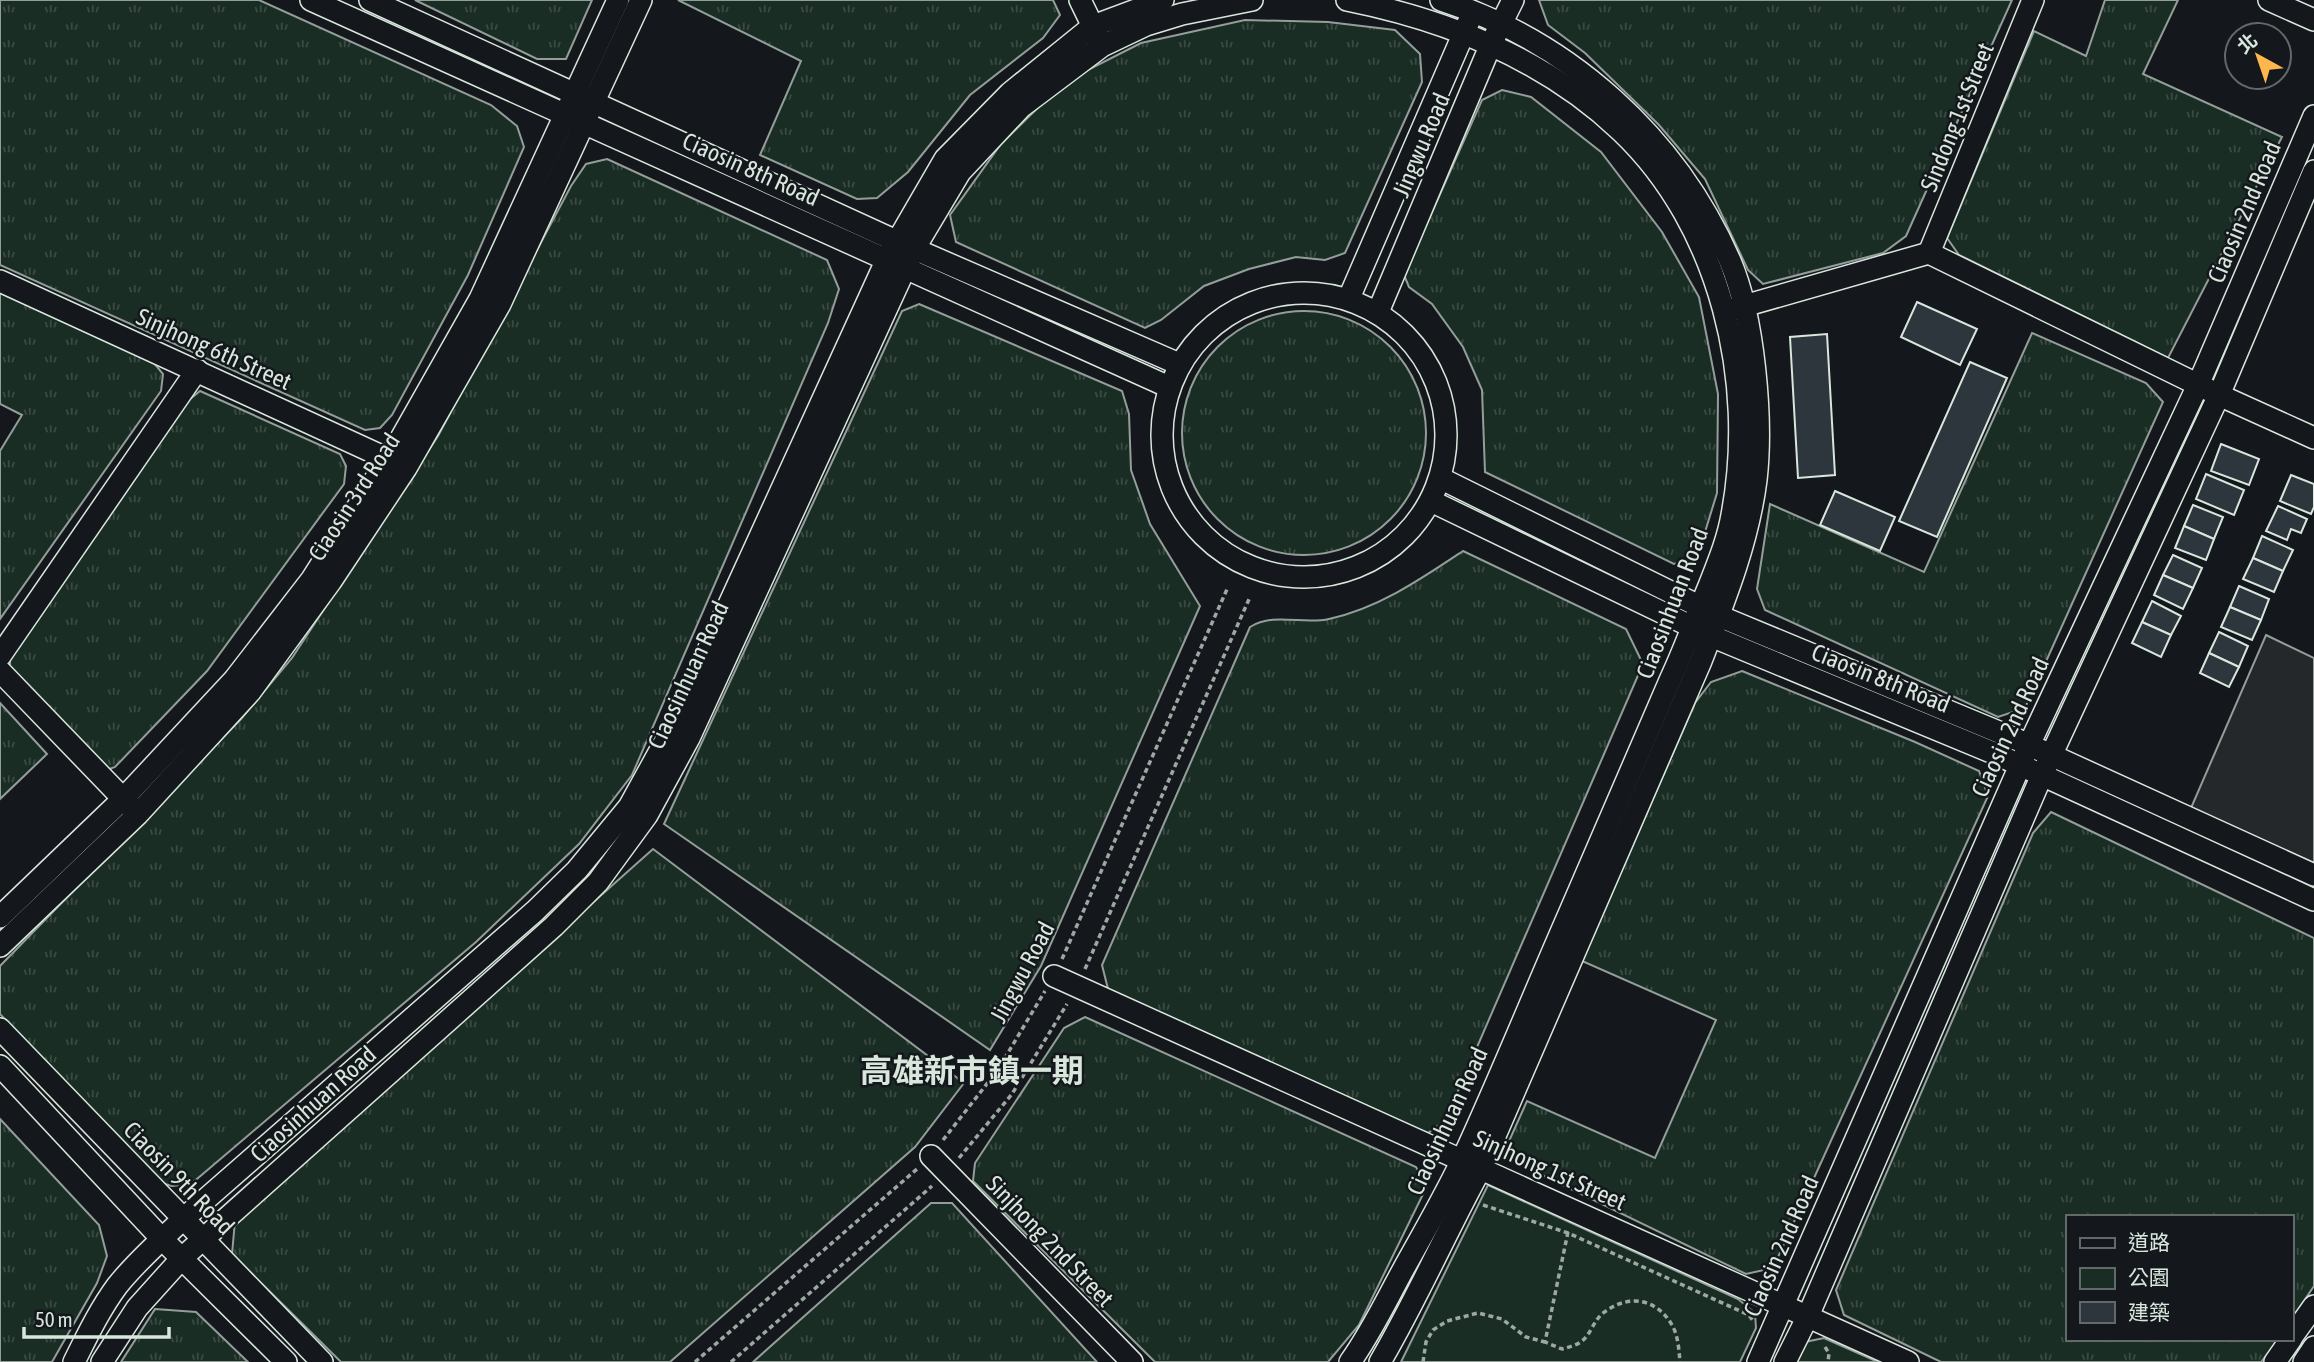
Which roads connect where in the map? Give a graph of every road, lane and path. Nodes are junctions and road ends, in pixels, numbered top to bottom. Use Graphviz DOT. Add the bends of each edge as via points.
graph roads {
  1 [pos="311,0"];
  2 [pos="370,0"];
  3 [pos="618,0"];
  4 [pos="641,0"];
  5 [pos="1080,0"];
  6 [pos="1163,0"];
  7 [pos="1252,0"];
  8 [pos="1347,0"];
  9 [pos="1441,0"];
  10 [pos="1513,0"];
  11 [pos="2033,0"];
  12 [pos="2269,0"];
  13 [pos="1475,5"];
  14 [pos="2314,20"];
  15 [pos="1502,24"];
  16 [pos="1093,26"];
  17 [pos="1465,33"];
  18 [pos="1491,44"];
  19 [pos="1102,46"];
  20 [pos="576,93"];
  21 [pos="596,102"];
  22 [pos="2314,116"];
  23 [pos="576,119"];
  24 [pos="2314,171"];
  25 [pos="1929,253"];
  26 [pos="901,254"];
  27 [pos="0,281"];
  28 [pos="1349,298"];
  29 [pos="1735,309"];
  30 [pos="1378,312"];
  31 [pos="1179,364"];
  32 [pos="197,370"];
  33 [pos="2198,385"];
  34 [pos="1169,387"];
  35 [pos="2219,396"];
  36 [pos="2314,438"];
  37 [pos="398,463"];
  38 [pos="1440,478"];
  39 [pos="1431,501"];
  40 [pos="1228,587"];
  41 [pos="1250,597"];
  42 [pos="1710,611"];
  43 [pos="1702,632"];
  44 [pos="0,656"];
  45 [pos="0,671"];
  46 [pos="2029,745"];
  47 [pos="2051,755"];
  48 [pos="2020,765"];
  49 [pos="2042,775"];
  50 [pos="131,806"];
  51 [pos="2314,875"];
  52 [pos="2314,900"];
  53 [pos="0,917"];
  54 [pos="0,946"];
  55 [pos="1054,976"];
  56 [pos="1077,987"];
  57 [pos="0,1029"];
  58 [pos="0,1066"];
  59 [pos="931,1156"];
  60 [pos="1472,1164"];
  61 [pos="947,1172"];
  62 [pos="1572,1209"];
  63 [pos="1478,1216"];
  64 [pos="182,1220"];
  65 [pos="1568,1233"];
  66 [pos="162,1239"];
  67 [pos="201,1239"];
  68 [pos="182,1258"];
  69 [pos="1784,1304"];
  70 [pos="2314,1306"];
  71 [pos="1808,1316"];
  72 [pos="1752,1328"];
  73 [pos="2293,1336"];
  74 [pos="2290,1341"];
  75 [pos="1545,1342"];
  76 [pos="2314,1347"];
  77 [pos="74,1362"];
  78 [pos="102,1362"];
  79 [pos="286,1362"];
  80 [pos="322,1362"];
  81 [pos="695,1362"];
  82 [pos="731,1362"];
  83 [pos="1132,1362"];
  84 [pos="1350,1362"];
  85 [pos="1380,1362"];
  86 [pos="1423,1362"];
  87 [pos="1681,1362"];
  88 [pos="1758,1362"];
  89 [pos="1784,1362"];
  90 [pos="1908,1362"];
  91 [pos="2275,1362"];
  92 [pos="2304,1362"];
  1 -- 23 [label="street, Ciaosin 8th Road"];
  2 -- 20 [label="street, Ciaosin 8th Road"];
  3 -- 20 [label="street, Ciaosin 3rd Road"];
  4 -- 21 [label="street, Ciaosin 3rd Road"];
  5 -- 16 [label="street"];
  6 -- 16 [label="street, Ciaosinhuan Road"];
  7 -- 19 [label="street, Ciaosinhuan Road" via="1146,25"];
  8 -- 17 [label="street, Ciaosinhuan Road"];
  9 -- 13 [label="street, Ciaosinhuan Road"];
  10 -- 15 [label="street, Jingwu Road"];
  11 -- 25 [label="street, Sindong 1st Street"];
  12 -- 14 [label="street"];
  13 -- 15 [label="street, Ciaosinhuan Road"];
  13 -- 17 [label="street, Jingwu Road"];
  15 -- 18 [label="street, Jingwu Road"];
  15 -- 29 [label="street, Ciaosinhuan Road" via="1597,83 1656,144 1689,186 1730,261"];
  16 -- 19 [label="street"];
  16 -- 26 [label="street, Ciaosinhuan Road" via="1010,93 945,159"];
  17 -- 18 [label="street, Ciaosinhuan Road"];
  17 -- 28 [label="street, Jingwu Road"];
  18 -- 29 [label="street, Ciaosinhuan Road" via="1545,72 1621,131 1676,201"];
  18 -- 30 [label="street, Jingwu Road"];
  19 -- 26 [label="street, Ciaosinhuan Road" via="1021,107 960,172"];
  20 -- 21 [label="street, Ciaosin 8th Road"];
  20 -- 23 [label="street, Ciaosin 3rd Road"];
  21 -- 23 [label="street, Ciaosin 3rd Road"];
  21 -- 26 [label="street, Ciaosin 8th Road"];
  22 -- 33 [label="street, Ciaosin 2nd Road"];
  23 -- 26 [label="street, Ciaosin 8th Road"];
  23 -- 37 [label="street, Ciaosin 3rd Road" via="544,208 500,304"];
  24 -- 35 [label="street, Ciaosin 2nd Road"];
  25 -- 29 [label="street"];
  25 -- 33 [label="street"];
  26 -- 31 [label="street, Ciaosin 8th Road"];
  26 -- 34 [label="street, Ciaosin 8th Road"];
  26 -- 64 [label="street, Ciaosinhuan Road" via="672,729 629,807 577,870 535,911"];
  26 -- 67 [label="street, Ciaosinhuan Road" via="689,738 647,815 598,882 554,926"];
  27 -- 32 [label="street, Sinjhong 6th Street"];
  28 -- 30 [label="street"];
  28 -- 31 [label="street" via="1300,291 1252,301 1210,327"];
  29 -- 42 [label="street, Ciaosinhuan Road" via="1759,416 1756,478 1749,524"];
  30 -- 38 [label="street" via="1414,342 1438,383 1447,429"];
  31 -- 34 [label="street"];
  32 -- 37 [label="street, Sinjhong 6th Street"];
  32 -- 44 [label="street"];
  33 -- 35 [label="street"];
  33 -- 46 [label="street, Ciaosin 2nd Road"];
  34 -- 39 [label="street" via="1161,427 1164,469 1180,507 1206,540 1240,563 1302,578 1342,572 1379,556 1410,530"];
  35 -- 36 [label="street"];
  35 -- 47 [label="street, Ciaosin 2nd Road"];
  37 -- 50 [label="street, Ciaosin 3rd Road" via="234,680"];
  38 -- 39 [label="street"];
  38 -- 42 [label="street, Ciaosin 8th Road"];
  39 -- 43 [label="street, Ciaosin 8th Road"];
  40 -- 55 [label="path, Jingwu Road"];
  41 -- 56 [label="path"];
  42 -- 43 [label="street, Ciaosinhuan Road"];
  42 -- 46 [label="street, Ciaosin 8th Road"];
  43 -- 48 [label="street, Ciaosin 8th Road"];
  43 -- 60 [label="street, Ciaosinhuan Road"];
  45 -- 50 [label="street"];
  46 -- 47 [label="street, Ciaosin 8th Road"];
  46 -- 48 [label="street, Ciaosin 2nd Road"];
  47 -- 49 [label="street, Ciaosin 2nd Road"];
  47 -- 51 [label="street, Ciaosin 8th Road"];
  48 -- 49 [label="street, Ciaosin 8th Road"];
  48 -- 69 [label="street, Ciaosin 2nd Road"];
  49 -- 52 [label="street, Ciaosin 8th Road"];
  49 -- 71 [label="street, Ciaosin 2nd Road"];
  50 -- 53 [label="street, Ciaosin 3rd Road"];
  50 -- 54 [label="street, Ciaosin 3rd Road"];
  55 -- 56 [label="street, Sinjhong 1st Street"];
  55 -- 59 [label="path, Jingwu Road" via="997,1071"];
  56 -- 60 [label="street, Sinjhong 1st Street"];
  56 -- 61 [label="path" via="1012,1094"];
  57 -- 64 [label="street, Ciaosin 9th Road"];
  58 -- 66 [label="street"];
  59 -- 61 [label="street, Sinjhong 2nd Street"];
  59 -- 81 [label="path, Jingwu Road"];
  60 -- 62 [label="street, Sinjhong 1st Street"];
  60 -- 84 [label="street, Ciaosinhuan Road"];
  60 -- 85 [label="street, Ciaosinhuan Road" via="1445,1234"];
  61 -- 82 [label="path"];
  61 -- 83 [label="street, Sinjhong 2nd Street"];
  62 -- 65 [label="path"];
  62 -- 69 [label="street, Sinjhong 1st Street"];
  63 -- 65 [label="path" via="1484,1203"];
  64 -- 66 [label="street, Ciaosinhuan Road"];
  64 -- 67 [label="street, Ciaosin 9th Road"];
  65 -- 72 [label="path" via="1749,1315"];
  65 -- 75 [label="path"];
  66 -- 68 [label="street"];
  66 -- 77 [label="street, Ciaosinhuan Road" via="117,1287"];
  67 -- 68 [label="street, Ciaosinhuan Road"];
  67 -- 80 [label="street, Ciaosin 9th Road"];
  68 -- 78 [label="street, Ciaosinhuan Road" via="137,1308"];
  68 -- 79 [label="street"];
  69 -- 71 [label="street, Sinjhong 1st Street"];
  69 -- 88 [label="street, Ciaosin 2nd Road"];
  70 -- 73 [label="street"];
  71 -- 89 [label="street, Ciaosin 2nd Road"];
  71 -- 90 [label="street, Sinjhong 1st Street"];
  74 -- 91 [label="street"];
  75 -- 86 [label="path" via="1526,1337 1502,1319 1478,1313 1433,1330"];
  75 -- 87 [label="path" via="1562,1349 1574,1345 1584,1340 1606,1310 1637,1300 1655,1307 1672,1325"];
  76 -- 92 [label="street"];
}
